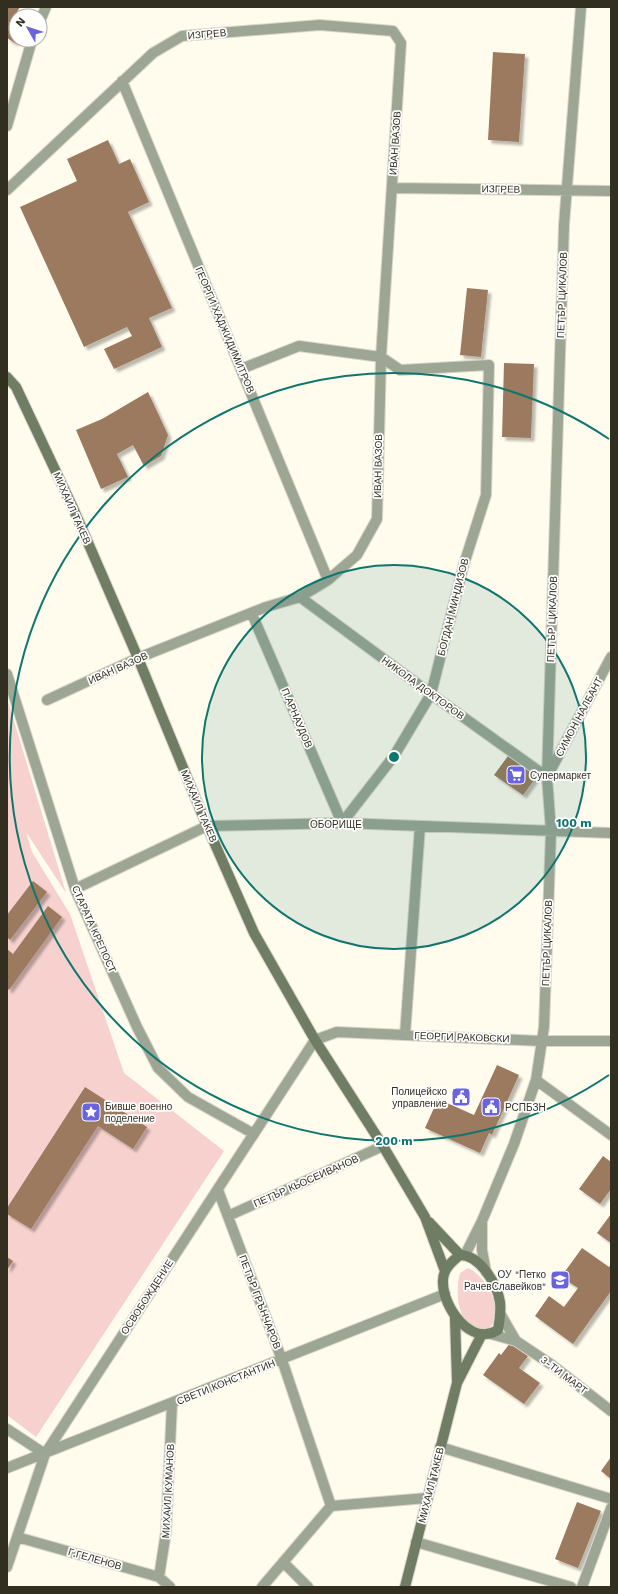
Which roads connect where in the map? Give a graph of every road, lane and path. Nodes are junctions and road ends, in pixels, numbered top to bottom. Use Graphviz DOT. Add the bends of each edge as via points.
graph roads {
  1 [pos="581,7"];
  2 [pos="393,31"];
  3 [pos="30,48"];
  4 [pos="122,81"];
  5 [pos="7,126"];
  6 [pos="392,188"];
  7 [pos="7,190"];
  8 [pos="568,190"];
  9 [pos="611,192"];
  10 [pos="381,357"];
  11 [pos="241,368"];
  12 [pos="7,377"];
  13 [pos="328,580"];
  14 [pos="300,597"];
  15 [pos="252,614"];
  16 [pos="611,657"];
  17 [pos="138,658"];
  18 [pos="609,668"];
  19 [pos="7,674"];
  20 [pos="431,694"];
  21 [pos="47,700"];
  22 [pos="547,777"];
  23 [pos="342,823"];
  24 [pos="206,826"];
  25 [pos="420,826"];
  26 [pos="551,831"];
  27 [pos="611,833"];
  28 [pos="75,889"];
  29 [pos="405,1035"];
  30 [pos="315,1040"];
  31 [pos="542,1040"];
  32 [pos="611,1042"];
  33 [pos="536,1080"];
  34 [pos="254,1134"];
  35 [pos="611,1135"];
  36 [pos="383,1146"];
  37 [pos="218,1190"];
  38 [pos="228,1216"];
  39 [pos="425,1217"];
  40 [pos="482,1221"];
  41 [pos="462,1255"];
  42 [pos="445,1271"];
  43 [pos="486,1272"];
  44 [pos="445,1294"];
  45 [pos="501,1315"];
  46 [pos="455,1318"];
  47 [pos="486,1334"];
  48 [pos="516,1341"];
  49 [pos="282,1360"];
  50 [pos="457,1383"];
  51 [pos="172,1404"];
  52 [pos="611,1411"];
  53 [pos="7,1429"];
  54 [pos="440,1447"];
  55 [pos="45,1454"];
  56 [pos="7,1468"];
  57 [pos="427,1498"];
  58 [pos="611,1499"];
  59 [pos="331,1506"];
  60 [pos="611,1508"];
  61 [pos="17,1537"];
  62 [pos="416,1542"];
  63 [pos="284,1562"];
  64 [pos="7,1567"];
  65 [pos="159,1577"];
  66 [pos="170,1587"];
  67 [pos="262,1587"];
  68 [pos="308,1587"];
  69 [pos="405,1587"];
  70 [pos="571,1587"];
  71 [pos="582,1587"];
  1 -- 8 [label="street, ПЕТЪР ЦИКАЛОВ"];
  2 -- 4 [label="street, ИЗГРЕВ" via="320,25 182,36 153,53"];
  2 -- 6 [label="street, ИВАН ВАЗОВ" via="401,43"];
  3 -- 5 [label="street"];
  4 -- 7 [label="street, ИЗГРЕВ"];
  4 -- 11 [label="street, ГЕОРГИ ХАДЖИДИМИТРОВ"];
  6 -- 8 [label="street, ИЗГРЕВ"];
  6 -- 10 [label="street, ИВАН ВАЗОВ"];
  8 -- 9 [label="street, ИЗГРЕВ"];
  8 -- 22 [label="street, ПЕТЪР ЦИКАЛОВ" via="564,225"];
  10 -- 11 [label="street" via="299,346"];
  10 -- 13 [label="street, ИВАН ВАЗОВ" via="377,519 357,555"];
  10 -- 20 [label="street, БОГДАН МИНДИЗОВ" via="400,370 489,365 486,495 464,564"];
  11 -- 13 [label="street, ГЕОРГИ ХАДЖИДИМИТРОВ"];
  12 -- 17 [label="main road, МИХАИЛ ТАКЕВ" via="16,387 73,508"];
  13 -- 14 [label="street, ИВАН ВАЗОВ"];
  14 -- 15 [label="street, ИВАН ВАЗОВ"];
  14 -- 20 [label="street, НИКОЛА ДОКТОРОВ"];
  15 -- 17 [label="street, ИВАН ВАЗОВ"];
  15 -- 23 [label="street, П.АРНАУДОВ"];
  16 -- 18 [label="street, СИМОН НАЛБАНТ"];
  17 -- 21 [label="street, ИВАН ВАЗОВ"];
  17 -- 24 [label="main road, МИХАИЛ ТАКЕВ"];
  18 -- 22 [label="street, СИМОН НАЛБАНТ"];
  19 -- 28 [label="street, СТАРАТА КРЕПОСТ"];
  20 -- 22 [label="street, НИКОЛА ДОКТОРОВ"];
  20 -- 23 [label="street, БОГДАН МИНДИЗОВ" via="394,756"];
  22 -- 26 [label="street, ПЕТЪР ЦИКАЛОВ"];
  23 -- 24 [label="street, ОБОРИЩЕ"];
  23 -- 25 [label="street, ОБОРИЩЕ"];
  24 -- 28 [label="street, ОБОРИЩЕ"];
  24 -- 30 [label="main road, МИХАИЛ ТАКЕВ" via="254,932"];
  25 -- 26 [label="street, ОБОРИЩЕ"];
  25 -- 29 [label="street"];
  26 -- 27 [label="street, ОБОРИЩЕ"];
  26 -- 31 [label="street, ПЕТЪР ЦИКАЛОВ"];
  28 -- 34 [label="street, СТАРАТА КРЕПОСТ" via="158,1068 188,1097"];
  29 -- 30 [label="street, ГЕОРГИ РАКОВСКИ" via="338,1032"];
  29 -- 31 [label="street, ГЕОРГИ РАКОВСКИ"];
  30 -- 34 [label="street, ОСВОБОЖДЕНИЕ"];
  30 -- 36 [label="main road, МИХАИЛ ТАКЕВ"];
  31 -- 32 [label="street, ГЕОРГИ РАКОВСКИ"];
  31 -- 33 [label="street, ПЕТЪР ЦИКАЛОВ"];
  33 -- 35 [label="street"];
  33 -- 40 [label="street, ПЕТЪР ЦИКАЛОВ" via="514,1144"];
  34 -- 37 [label="street, ОСВОБОЖДЕНИЕ"];
  36 -- 38 [label="street, ПЕТЪР КЬОСЕИВАНОВ"];
  36 -- 39 [label="main road, МИХАИЛ ТАКЕВ"];
  37 -- 38 [label="street, ПЕТЪР ГРЪНЧАРОВ"];
  37 -- 55 [label="street, ОСВОБОЖДЕНИЕ"];
  38 -- 49 [label="street, ПЕТЪР ГРЪНЧАРОВ"];
  39 -- 41 [label="main road, МИХАИЛ ТАКЕВ"];
  39 -- 42 [label="main road, МИХАИЛ ТАКЕВ"];
  40 -- 41 [label="street, ПЕТЪР ЦИКАЛОВ"];
  40 -- 43 [label="street, ПЕТЪР ЦИКАЛОВ" via="482,1250"];
  41 -- 42 [label="main road" via="449,1264"];
  41 -- 43 [label="main road" via="475,1261"];
  42 -- 44 [label="main road" via="442,1282"];
  43 -- 45 [label="main road" via="495,1285"];
  44 -- 46 [label="main road"];
  44 -- 49 [label="street, СВЕТИ КОНСТАНТИН"];
  45 -- 47 [label="main road" via="498,1330"];
  45 -- 48 [label="street"];
  46 -- 47 [label="main road" via="468,1328"];
  46 -- 50 [label="main road, МИХАИЛ ТАКЕВ"];
  47 -- 48 [label="street"];
  47 -- 50 [label="main road, МИХАИЛ ТАКЕВ"];
  48 -- 52 [label="street, 3-ТИ МАРТ" via="552,1365"];
  49 -- 51 [label="street, СВЕТИ КОНСТАНТИН"];
  49 -- 59 [label="street, ПЕТЪР ГРЪНЧАРОВ"];
  50 -- 54 [label="main road, МИХАИЛ ТАКЕВ"];
  51 -- 55 [label="street, СВЕТИ КОНСТАНТИН"];
  51 -- 65 [label="street, МИХАИЛ КУМАНОВ" via="166,1532"];
  53 -- 55 [label="street"];
  54 -- 57 [label="main road, МИХАИЛ ТАКЕВ"];
  54 -- 58 [label="street"];
  55 -- 56 [label="street, СВЕТИ КОНСТАНТИН"];
  55 -- 61 [label="street, ОСВОБОЖДЕНИЕ"];
  57 -- 59 [label="street"];
  57 -- 62 [label="main road, МИХАИЛ ТАКЕВ"];
  59 -- 63 [label="street"];
  60 -- 71 [label="street"];
  61 -- 64 [label="street, ОСВОБОЖДЕНИЕ"];
  61 -- 65 [label="street, Г.ГЕЛЕНОВ"];
  62 -- 69 [label="main road, МИХАИЛ ТАКЕВ"];
  62 -- 70 [label="street"];
  63 -- 67 [label="street"];
  63 -- 68 [label="street"];
  65 -- 66 [label="street, Г.ГЕЛЕНОВ"];
}
